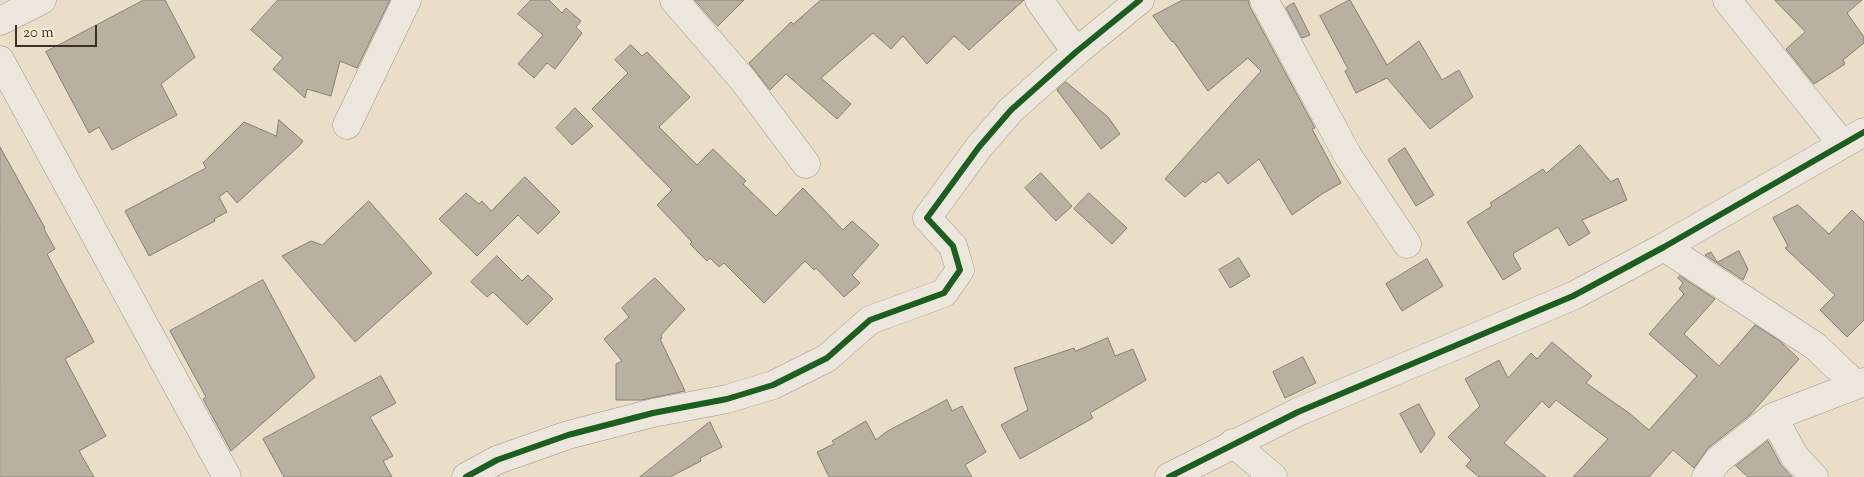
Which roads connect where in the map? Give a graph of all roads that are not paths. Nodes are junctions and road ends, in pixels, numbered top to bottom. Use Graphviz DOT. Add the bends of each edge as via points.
graph roads {
  1 [pos="42,0"];
  2 [pos="407,0"];
  3 [pos="674,0"];
  4 [pos="1039,0"];
  5 [pos="1140,0"];
  6 [pos="1264,0"];
  7 [pos="1727,0"];
  8 [pos="0,21"];
  9 [pos="1076,52"];
  10 [pos="0,60"];
  11 [pos="347,125"];
  12 [pos="1853,138"];
  13 [pos="806,164"];
  14 [pos="1407,244"];
  15 [pos="1664,247"];
  16 [pos="1860,383"];
  17 [pos="1773,417"];
  18 [pos="1233,443"];
  19 [pos="227,477"];
  20 [pos="466,477"];
  21 [pos="1169,477"];
  22 [pos="1273,477"];
  23 [pos="1706,477"];
  24 [pos="1814,477"];
  1 -- 8 [label="street"];
  2 -- 11 [label="street"];
  3 -- 13 [label="street" via="744,82"];
  4 -- 9 [label="street"];
  5 -- 9 [label="street"];
  6 -- 14 [label="street" via="1348,156"];
  7 -- 12 [label="street"];
  9 -- 20 [label="street" via="1011,110 979,147 927,218 953,246 960,270 944,293 870,320 827,358 773,385 727,399 568,435 497,460"];
  10 -- 19 [label="street"];
  12 -- 15 [label="street"];
  15 -- 16 [label="street" via="1816,346"];
  15 -- 18 [label="street" via="1573,296 1298,412"];
  16 -- 17 [label="street"];
  17 -- 23 [label="street" via="1718,460"];
  17 -- 24 [label="street" via="1795,457"];
  18 -- 21 [label="street"];
  18 -- 22 [label="street"];
}
